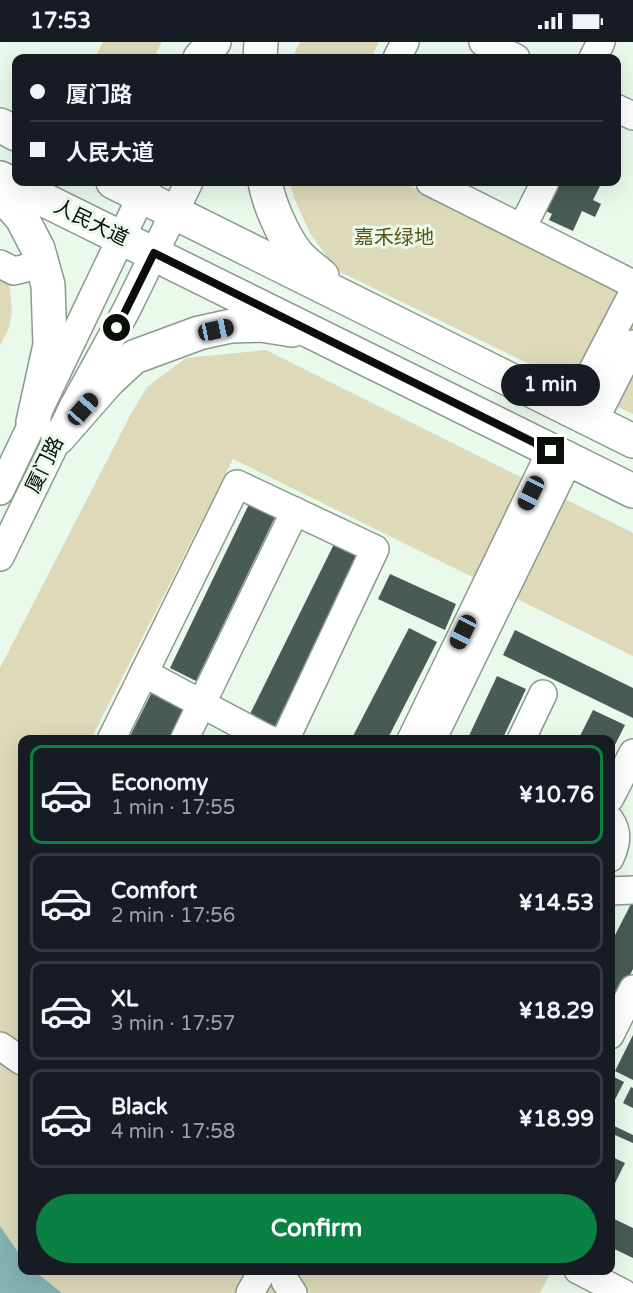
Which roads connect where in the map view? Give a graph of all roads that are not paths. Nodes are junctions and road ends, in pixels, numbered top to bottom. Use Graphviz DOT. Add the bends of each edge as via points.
graph roads {
  1 [pos="216,42"];
  2 [pos="483,42"];
  3 [pos="204,54"];
  4 [pos="508,54"];
  5 [pos="16,186"];
  6 [pos="134,186"];
  7 [pos="187,186"];
  8 [pos="266,186"];
  9 [pos="438,186"];
  10 [pos="543,186"];
  11 [pos="0,194"];
  12 [pos="174,211"];
  13 [pos="522,228"];
  14 [pos="122,238"];
  15 [pos="154,253"];
  16 [pos="0,264"];
  17 [pos="42,264"];
  18 [pos="633,284"];
  19 [pos="633,292"];
  20 [pos="343,295"];
  21 [pos="316,334"];
  22 [pos="633,344"];
  23 [pos="583,416"];
  24 [pos="46,430"];
  25 [pos="633,441"];
  26 [pos="560,455"];
  27 [pos="0,490"];
  28 [pos="633,491"];
  29 [pos="295,511"];
  30 [pos="0,557"];
  31 [pos="144,674"];
  32 [pos="543,694"];
  33 [pos="202,704"];
  34 [pos="114,735"];
  35 [pos="186,735"];
  36 [pos="260,735"];
  37 [pos="287,735"];
  38 [pos="414,735"];
  39 [pos="434,735"];
  40 [pos="523,735"];
  41 [pos="633,753"];
  42 [pos="615,788"];
  43 [pos="615,830"];
  44 [pos="615,848"];
  45 [pos="633,890"];
  46 [pos="615,891"];
  47 [pos="633,989"];
  48 [pos="615,1025"];
  49 [pos="0,1046"];
  50 [pos="18,1058"];
  51 [pos="260,1275"];
  52 [pos="283,1275"];
  53 [pos="588,1275"];
  54 [pos="250,1293"];
  55 [pos="293,1293"];
  56 [pos="623,1293"];
  1 -- 3 [label="main road"];
  2 -- 4 [label="street"];
  5 -- 14 [label="main road, 人民大道"];
  6 -- 12 [label="main road"];
  6 -- 14 [label="street, 厦门路"];
  7 -- 12 [label="street, 厦门路"];
  8 -- 20 [label="main road" via="280,226 297,255"];
  9 -- 13 [label="street"];
  10 -- 13 [label="street"];
  11 -- 17 [label="main road" via="22,218"];
  12 -- 15 [label="street, 厦门路"];
  12 -- 20 [label="main road"];
  13 -- 18 [label="street"];
  14 -- 15 [label="main road, 人民大道"];
  14 -- 24 [label="street, 厦门路"];
  15 -- 21 [label="main road, 人民大道"];
  15 -- 24 [label="street, 厦门路" via="74,405"];
  16 -- 17 [label="street" via="14,271"];
  17 -- 24 [label="main road" via="48,285 50,345"];
  19 -- 23 [label="street"];
  20 -- 23 [label="main road"];
  21 -- 24 [label="main road" via="261,326 231,326 199,333 134,357"];
  21 -- 26 [label="main road, 人民大道"];
  22 -- 23 [label="street"];
  23 -- 25 [label="main road"];
  24 -- 27 [label="street, 厦门路"];
  24 -- 30 [label="street, 厦门路"];
  26 -- 28 [label="main road, 人民大道"];
  26 -- 38 [label="street"];
  26 -- 39 [label="street"];
  29 -- 31 [label="street" via="237,484"];
  29 -- 33 [label="street"];
  29 -- 37 [label="street" via="375,549"];
  31 -- 33 [label="street"];
  31 -- 34 [label="street"];
  32 -- 40 [label="street"];
  33 -- 35 [label="street"];
  33 -- 36 [label="street"];
  41 -- 42 [label="street"];
  43 -- 44 [label="street"];
  45 -- 46 [label="street"];
  47 -- 48 [label="street"];
  49 -- 50 [label="street"];
  51 -- 54 [label="street"];
  52 -- 55 [label="street"];
  53 -- 56 [label="street"];
}
